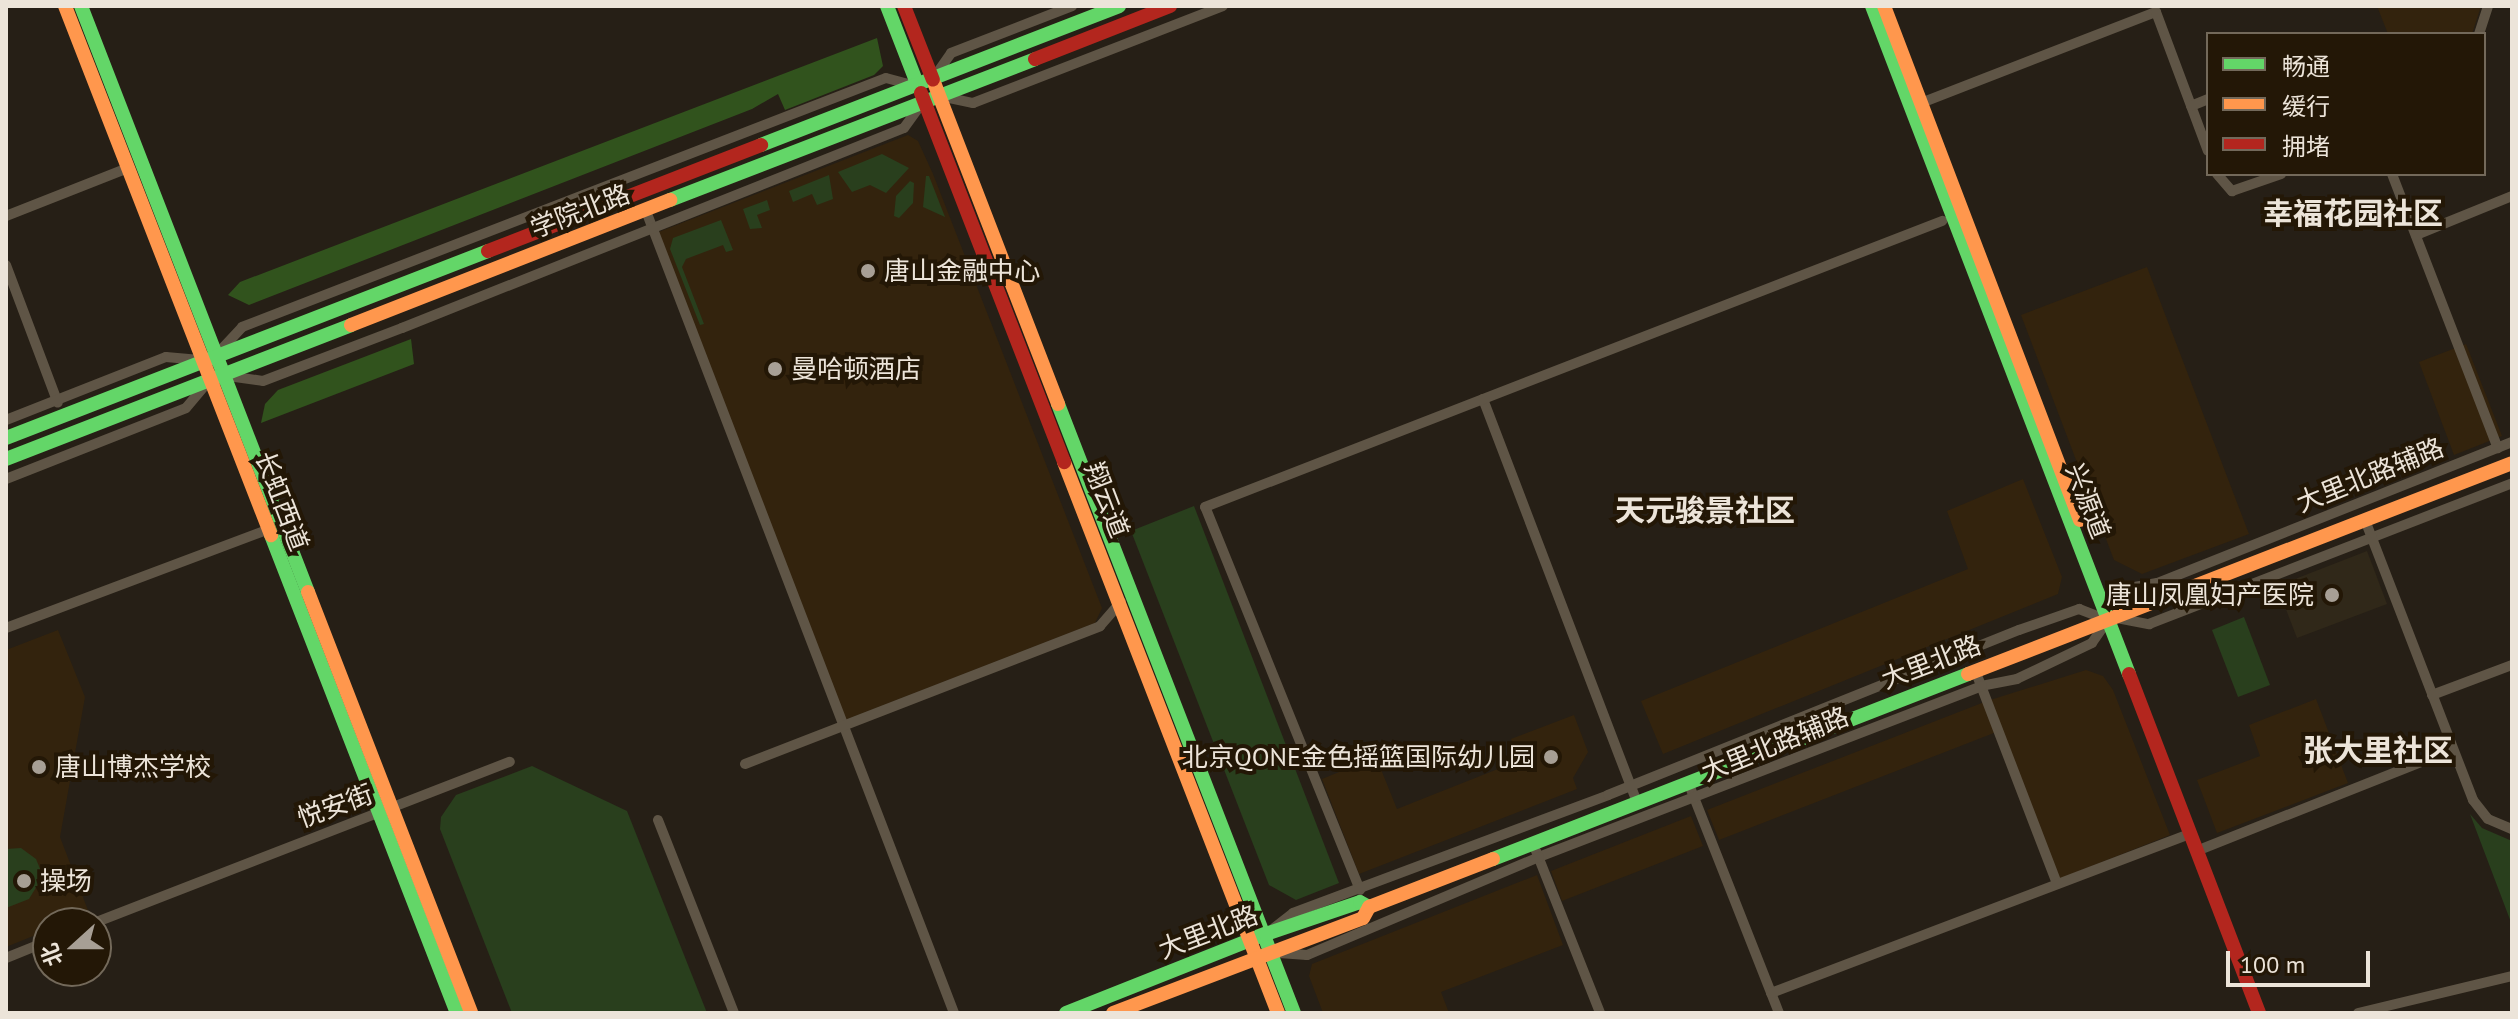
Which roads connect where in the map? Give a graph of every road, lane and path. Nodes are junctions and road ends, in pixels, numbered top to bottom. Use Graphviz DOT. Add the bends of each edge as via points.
graph roads {
  1 [pos="65,6"];
  2 [pos="81,6"];
  3 [pos="887,6"];
  4 [pos="904,6"];
  5 [pos="1072,6"];
  6 [pos="1119,6"];
  7 [pos="1170,6"];
  8 [pos="1223,6"];
  9 [pos="1872,6"];
  10 [pos="1884,6"];
  11 [pos="2488,6"];
  12 [pos="2154,9"];
  13 [pos="1043,17"];
  14 [pos="2480,32"];
  15 [pos="1049,33"];
  16 [pos="933,80"];
  17 [pos="927,94"];
  18 [pos="2206,100"];
  19 [pos="1916,105"];
  20 [pos="2191,106"];
  21 [pos="2206,146"];
  22 [pos="128,168"];
  23 [pos="2219,176"];
  24 [pos="2275,176"];
  25 [pos="2393,176"];
  26 [pos="2512,196"];
  27 [pos="564,203"];
  28 [pos="646,211"];
  29 [pos="6,216"];
  30 [pos="571,219"];
  31 [pos="1942,221"];
  32 [pos="653,229"];
  33 [pos="2416,235"];
  34 [pos="578,237"];
  35 [pos="585,256"];
  36 [pos="6,265"];
  37 [pos="403,306"];
  38 [pos="402,328"];
  39 [pos="209,358"];
  40 [pos="216,378"];
  41 [pos="1483,399"];
  42 [pos="57,400"];
  43 [pos="63,416"];
  44 [pos="6,420"];
  45 [pos="6,438"];
  46 [pos="2512,442"];
  47 [pos="2498,448"];
  48 [pos="6,459"];
  49 [pos="2512,463"];
  50 [pos="6,479"];
  51 [pos="2512,483"];
  52 [pos="2365,520"];
  53 [pos="267,530"];
  54 [pos="2372,537"];
  55 [pos="1121,602"];
  56 [pos="2112,619"];
  57 [pos="6,628"];
  58 [pos="2512,665"];
  59 [pos="1975,670"];
  60 [pos="1982,686"];
  61 [pos="2432,695"];
  62 [pos="844,725"];
  63 [pos="2452,750"];
  64 [pos="510,762"];
  65 [pos="745,764"];
  66 [pos="1688,782"];
  67 [pos="1630,786"];
  68 [pos="1693,800"];
  69 [pos="1637,803"];
  70 [pos="384,811"];
  71 [pos="658,820"];
  72 [pos="2512,829"];
  73 [pos="2189,834"];
  74 [pos="2204,848"];
  75 [pos="1536,850"];
  76 [pos="2057,884"];
  77 [pos="1360,890"];
  78 [pos="1369,907"];
  79 [pos="112,918"];
  80 [pos="1266,934"];
  81 [pos="1250,941"];
  82 [pos="32,950"];
  83 [pos="1271,952"];
  84 [pos="1257,958"];
  85 [pos="6,960"];
  86 [pos="2512,976"];
  87 [pos="1771,993"];
  88 [pos="457,1013"];
  89 [pos="471,1013"];
  90 [pos="734,1013"];
  91 [pos="954,1013"];
  92 [pos="1066,1013"];
  93 [pos="1113,1013"];
  94 [pos="1278,1013"];
  95 [pos="1294,1013"];
  96 [pos="1600,1013"];
  97 [pos="1779,1013"];
  98 [pos="2259,1013"];
  99 [pos="2269,1013"];
  100 [pos="2358,1013"];
  1 -- 22 [label="main road, 长虹西道"];
  2 -- 39 [label="main road, 长虹西道"];
  3 -- 17 [label="main road, 翔云道"];
  4 -- 16 [label="main road"];
  5 -- 13 [label="street"];
  6 -- 15 [label="main road, 学院北路"];
  7 -- 17 [label="main road, 学院北路"];
  8 -- 17 [label="street" via="973,103"];
  9 -- 19 [label="main road, 兴源道"];
  10 -- 19 [label="main road, 兴源道"];
  11 -- 14 [label="street"];
  12 -- 19 [label="street"];
  12 -- 20 [label="street"];
  13 -- 15 [label="street"];
  13 -- 16 [label="street" via="951,53"];
  15 -- 16 [label="main road, 学院北路"];
  16 -- 17 [label="main road, 学院北路"];
  17 -- 27 [label="street" via="886,78"];
  17 -- 28 [label="main road, 学院北路"];
  17 -- 30 [label="main road, 学院北路"];
  17 -- 32 [label="street" via="904,128"];
  17 -- 55 [label="main road, 翔云道"];
  17 -- 80 [label="main road, 翔云道"];
  18 -- 20 [label="street"];
  19 -- 56 [label="main road, 兴源道"];
  20 -- 21 [label="street"];
  22 -- 29 [label="street"];
  22 -- 39 [label="main road, 长虹西道"];
  23 -- 24 [label="street" via="2232,191"];
  25 -- 33 [label="street"];
  26 -- 33 [label="street"];
  27 -- 30 [label="street"];
  27 -- 39 [label="street" via="242,327"];
  28 -- 32 [label="street"];
  28 -- 34 [label="main road, 学院北路"];
  30 -- 34 [label="main road"];
  30 -- 39 [label="main road, 学院北路"];
  31 -- 41 [label="street"];
  32 -- 35 [label="street"];
  32 -- 62 [label="street"];
  33 -- 47 [label="street"];
  34 -- 35 [label="street"];
  34 -- 37 [label="main road, 学院北路"];
  35 -- 38 [label="street"];
  36 -- 42 [label="street"];
  37 -- 38 [label="street"];
  37 -- 40 [label="main road, 学院北路"];
  38 -- 40 [label="street" via="263,381"];
  39 -- 40 [label="main road, 长虹西道"];
  39 -- 42 [label="street" via="166,357"];
  39 -- 43 [label="main road, 学院北路"];
  40 -- 48 [label="main road, 学院北路"];
  40 -- 50 [label="street" via="186,408"];
  40 -- 53 [label="main road, 长虹西道"];
  40 -- 70 [label="main road, 长虹西道"];
  41 -- 67 [label="street"];
  41 -- 77 [label="street" via="1205,507"];
  42 -- 43 [label="street"];
  42 -- 44 [label="street"];
  43 -- 45 [label="main road, 学院北路"];
  46 -- 47 [label="street, 大里北路辅路"];
  47 -- 56 [label="street, 大里北路辅路" via="2157,583 2134,587"];
  49 -- 52 [label="main road, 大里北路"];
  51 -- 54 [label="street, 大里北路辅路"];
  52 -- 54 [label="street"];
  52 -- 56 [label="main road, 大里北路"];
  53 -- 57 [label="street"];
  53 -- 70 [label="main road, 长虹西道"];
  54 -- 56 [label="street, 大里北路辅路" via="2149,624"];
  54 -- 61 [label="street"];
  55 -- 62 [label="street" via="1100,626"];
  55 -- 81 [label="main road, 翔云道"];
  56 -- 59 [label="main road, 大里北路"];
  56 -- 60 [label="street, 大里北路辅路" via="2092,643 2017,679"];
  56 -- 67 [label="street, 大里北路辅路" via="2079,609 2049,619"];
  56 -- 73 [label="main road, 兴源道"];
  56 -- 74 [label="main road, 兴源道"];
  58 -- 61 [label="street"];
  59 -- 60 [label="street"];
  59 -- 66 [label="main road, 大里北路"];
  60 -- 68 [label="street, 大里北路辅路"];
  60 -- 76 [label="street"];
  61 -- 63 [label="street"];
  62 -- 65 [label="street"];
  62 -- 91 [label="street"];
  63 -- 72 [label="street" via="2479,809"];
  63 -- 74 [label="street"];
  64 -- 70 [label="street, 悦安街"];
  66 -- 68 [label="street"];
  66 -- 69 [label="main road, 大里北路"];
  67 -- 69 [label="street"];
  67 -- 77 [label="street, 大里北路辅路"];
  68 -- 75 [label="street, 大里北路辅路"];
  68 -- 87 [label="street"];
  69 -- 75 [label="main road, 大里北路"];
  70 -- 79 [label="street, 悦安街"];
  70 -- 88 [label="main road, 长虹西道"];
  70 -- 89 [label="main road, 长虹西道"];
  71 -- 90 [label="street"];
  73 -- 76 [label="street"];
  73 -- 98 [label="main road, 兴源道"];
  74 -- 99 [label="main road, 兴源道"];
  75 -- 78 [label="main road, 大里北路"];
  75 -- 83 [label="street, 大里北路辅路" via="1307,955"];
  75 -- 96 [label="street"];
  76 -- 87 [label="street"];
  77 -- 80 [label="street, 大里北路辅路" via="1293,913"];
  78 -- 80 [label="main road, 大里北路" via="1360,902"];
  78 -- 83 [label="main road, 大里北路" via="1363,918"];
  80 -- 81 [label="main road, 大里北路"];
  80 -- 83 [label="main road, 翔云道"];
  81 -- 84 [label="main road, 翔云道"];
  81 -- 92 [label="main road, 大里北路"];
  82 -- 85 [label="street"];
  83 -- 84 [label="main road, 大里北路"];
  83 -- 95 [label="main road, 翔云道"];
  84 -- 93 [label="main road, 大里北路"];
  84 -- 94 [label="main road, 翔云道"];
  86 -- 100 [label="street"];
  87 -- 97 [label="street"];
}
